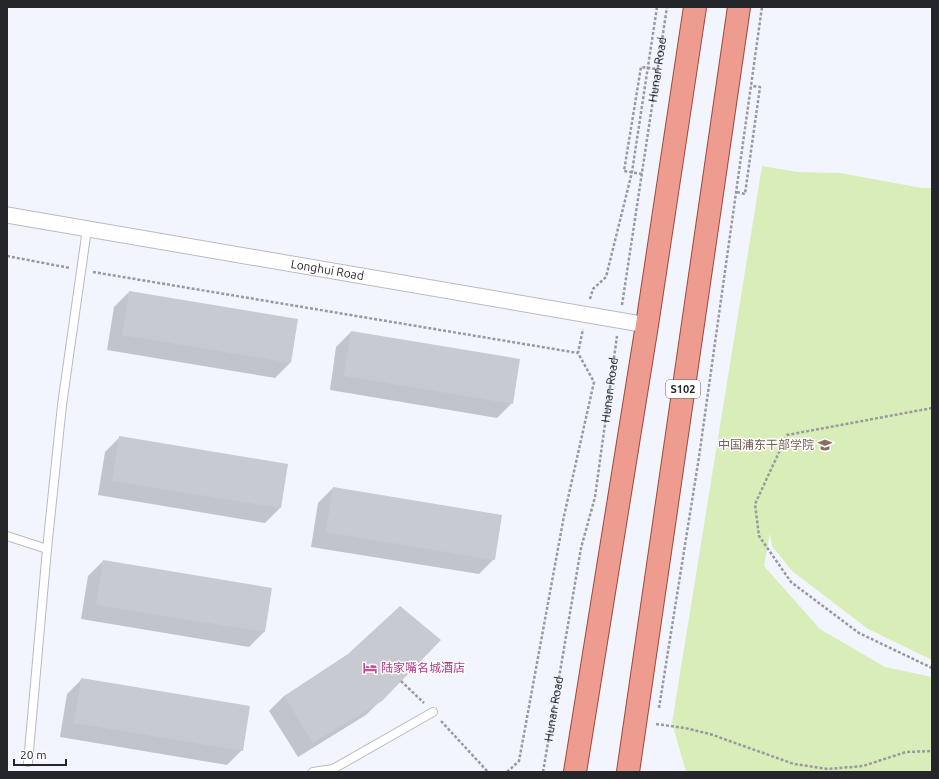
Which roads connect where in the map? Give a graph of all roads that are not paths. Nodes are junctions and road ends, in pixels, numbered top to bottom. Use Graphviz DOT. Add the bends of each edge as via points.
graph roads {
  1 [pos="695,7"];
  2 [pos="739,7"];
  3 [pos="7,215"];
  4 [pos="87,229"];
  5 [pos="647,326"];
  6 [pos="7,536"];
  7 [pos="47,549"];
  8 [pos="433,712"];
  9 [pos="28,762"];
  10 [pos="313,772"];
  11 [pos="575,772"];
  12 [pos="628,772"];
  1 -- 5 [label="main road, Hunan Road"];
  2 -- 12 [label="main road, S102"];
  3 -- 4 [label="street, Longhui Road"];
  4 -- 5 [label="street, Longhui Road"];
  4 -- 7 [label="lane" via="62,405"];
  5 -- 11 [label="main road, Hunan Road"];
  6 -- 7 [label="lane"];
  7 -- 9 [label="lane"];
  8 -- 10 [label="lane" via="333,769"];
}
